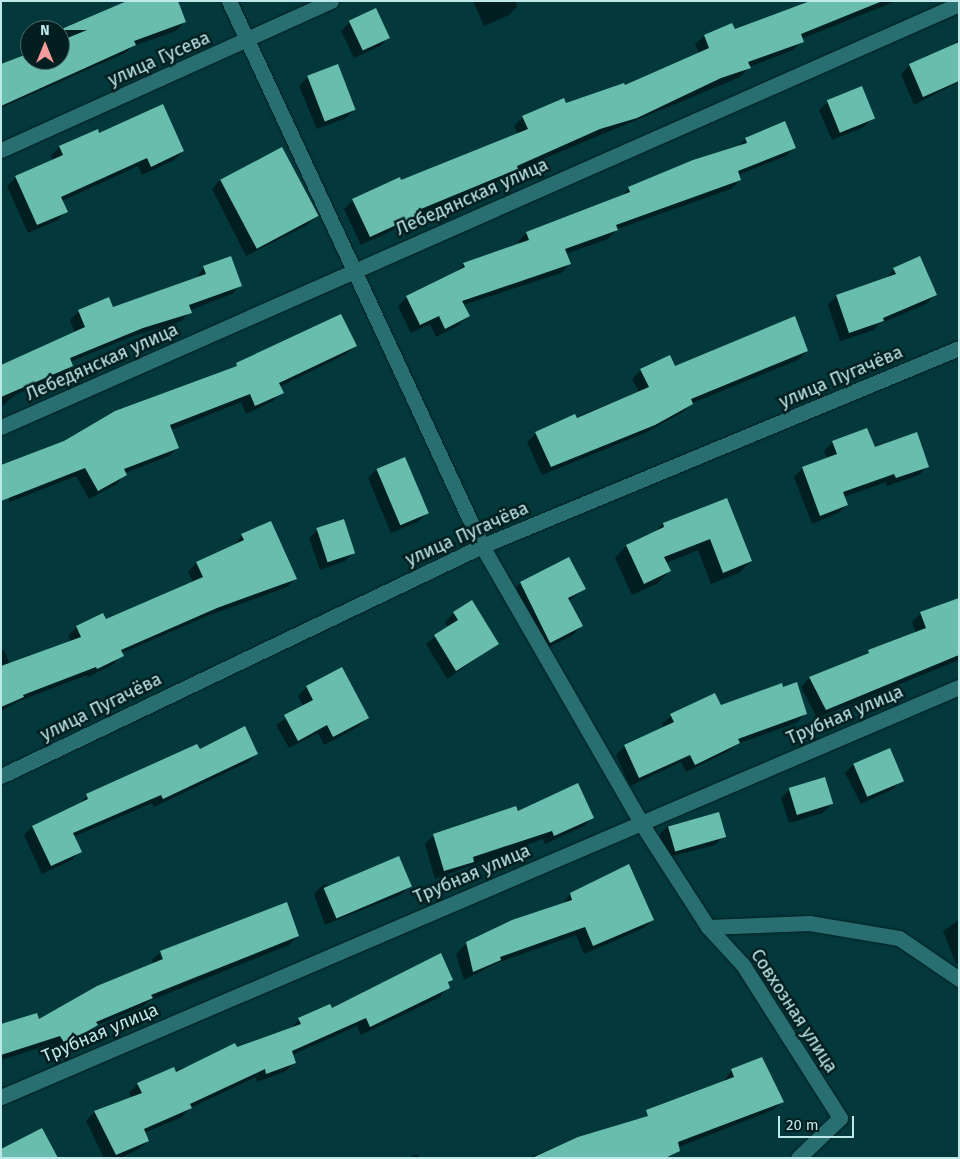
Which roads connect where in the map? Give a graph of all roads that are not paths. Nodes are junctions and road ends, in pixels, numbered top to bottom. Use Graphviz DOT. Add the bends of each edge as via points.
graph roads {
  1 [pos="229,1"];
  2 [pos="331,1"];
  3 [pos="959,4"];
  4 [pos="247,41"];
  5 [pos="1,150"];
  6 [pos="352,271"];
  7 [pos="959,348"];
  8 [pos="1,428"];
  9 [pos="482,546"];
  10 [pos="959,687"];
  11 [pos="1,776"];
  12 [pos="640,823"];
  13 [pos="708,927"];
  14 [pos="959,979"];
  15 [pos="1,1097"];
  16 [pos="798,1158"];
  1 -- 4 [label="street"];
  2 -- 4 [label="street, улица Гусева"];
  3 -- 6 [label="street, Лебедянская улица"];
  4 -- 5 [label="street, улица Гусева"];
  4 -- 6 [label="street"];
  6 -- 8 [label="street, Лебедянская улица"];
  6 -- 9 [label="street"];
  7 -- 9 [label="street, улица Пугачёва"];
  9 -- 11 [label="street, улица Пугачёва"];
  9 -- 12 [label="street"];
  10 -- 12 [label="street, Трубная улица"];
  12 -- 13 [label="street"];
  12 -- 15 [label="street, Трубная улица"];
  13 -- 14 [label="street, Совхозная улица" via="809,923 899,938"];
  13 -- 16 [label="street, Совхозная улица" via="743,965 840,1118"];
}
